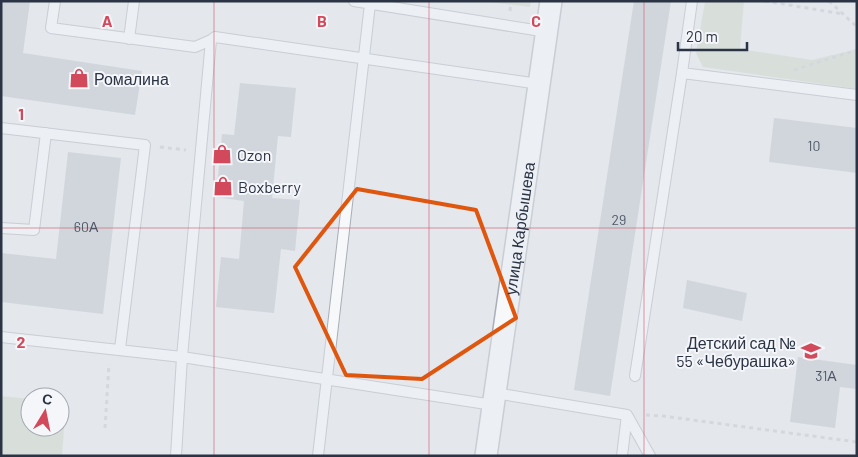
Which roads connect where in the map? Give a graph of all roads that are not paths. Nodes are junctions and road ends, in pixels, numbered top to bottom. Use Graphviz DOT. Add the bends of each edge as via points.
graph roads {
  1 [pos="55,1"];
  2 [pos="134,1"];
  3 [pos="354,1"];
  4 [pos="551,1"];
  5 [pos="692,1"];
  6 [pos="370,4"];
  7 [pos="547,32"];
  8 [pos="129,39"];
  9 [pos="211,40"];
  10 [pos="363,57"];
  11 [pos="682,73"];
  12 [pos="539,84"];
  13 [pos="857,95"];
  14 [pos="1,128"];
  15 [pos="46,133"];
  16 [pos="1,228"];
  17 [pos="1,337"];
  18 [pos="115,349"];
  19 [pos="182,357"];
  20 [pos="635,376"];
  21 [pos="326,378"];
  22 [pos="494,399"];
  23 [pos="628,415"];
  24 [pos="176,456"];
  25 [pos="318,456"];
  26 [pos="486,456"];
  27 [pos="622,456"];
  28 [pos="650,456"];
  1 -- 8 [label="lane" via="51,28"];
  2 -- 8 [label="lane"];
  3 -- 6 [label="lane"];
  4 -- 7 [label="street, улица Карбышева"];
  5 -- 11 [label="lane"];
  6 -- 7 [label="lane"];
  6 -- 10 [label="lane"];
  7 -- 12 [label="street, улица Карбышева"];
  8 -- 9 [label="lane" via="195,46"];
  9 -- 10 [label="lane" via="215,37"];
  9 -- 19 [label="lane"];
  10 -- 12 [label="lane"];
  10 -- 21 [label="lane"];
  11 -- 13 [label="lane"];
  11 -- 20 [label="lane"];
  12 -- 22 [label="street, улица Карбышева"];
  14 -- 15 [label="lane"];
  15 -- 16 [label="lane" via="34,230"];
  15 -- 18 [label="lane" via="145,145"];
  17 -- 18 [label="lane"];
  18 -- 19 [label="lane"];
  19 -- 21 [label="lane"];
  19 -- 24 [label="lane"];
  21 -- 22 [label="lane"];
  21 -- 25 [label="lane"];
  22 -- 23 [label="lane"];
  22 -- 26 [label="street, улица Карбышева"];
  23 -- 27 [label="lane"];
  23 -- 28 [label="lane"];
}
